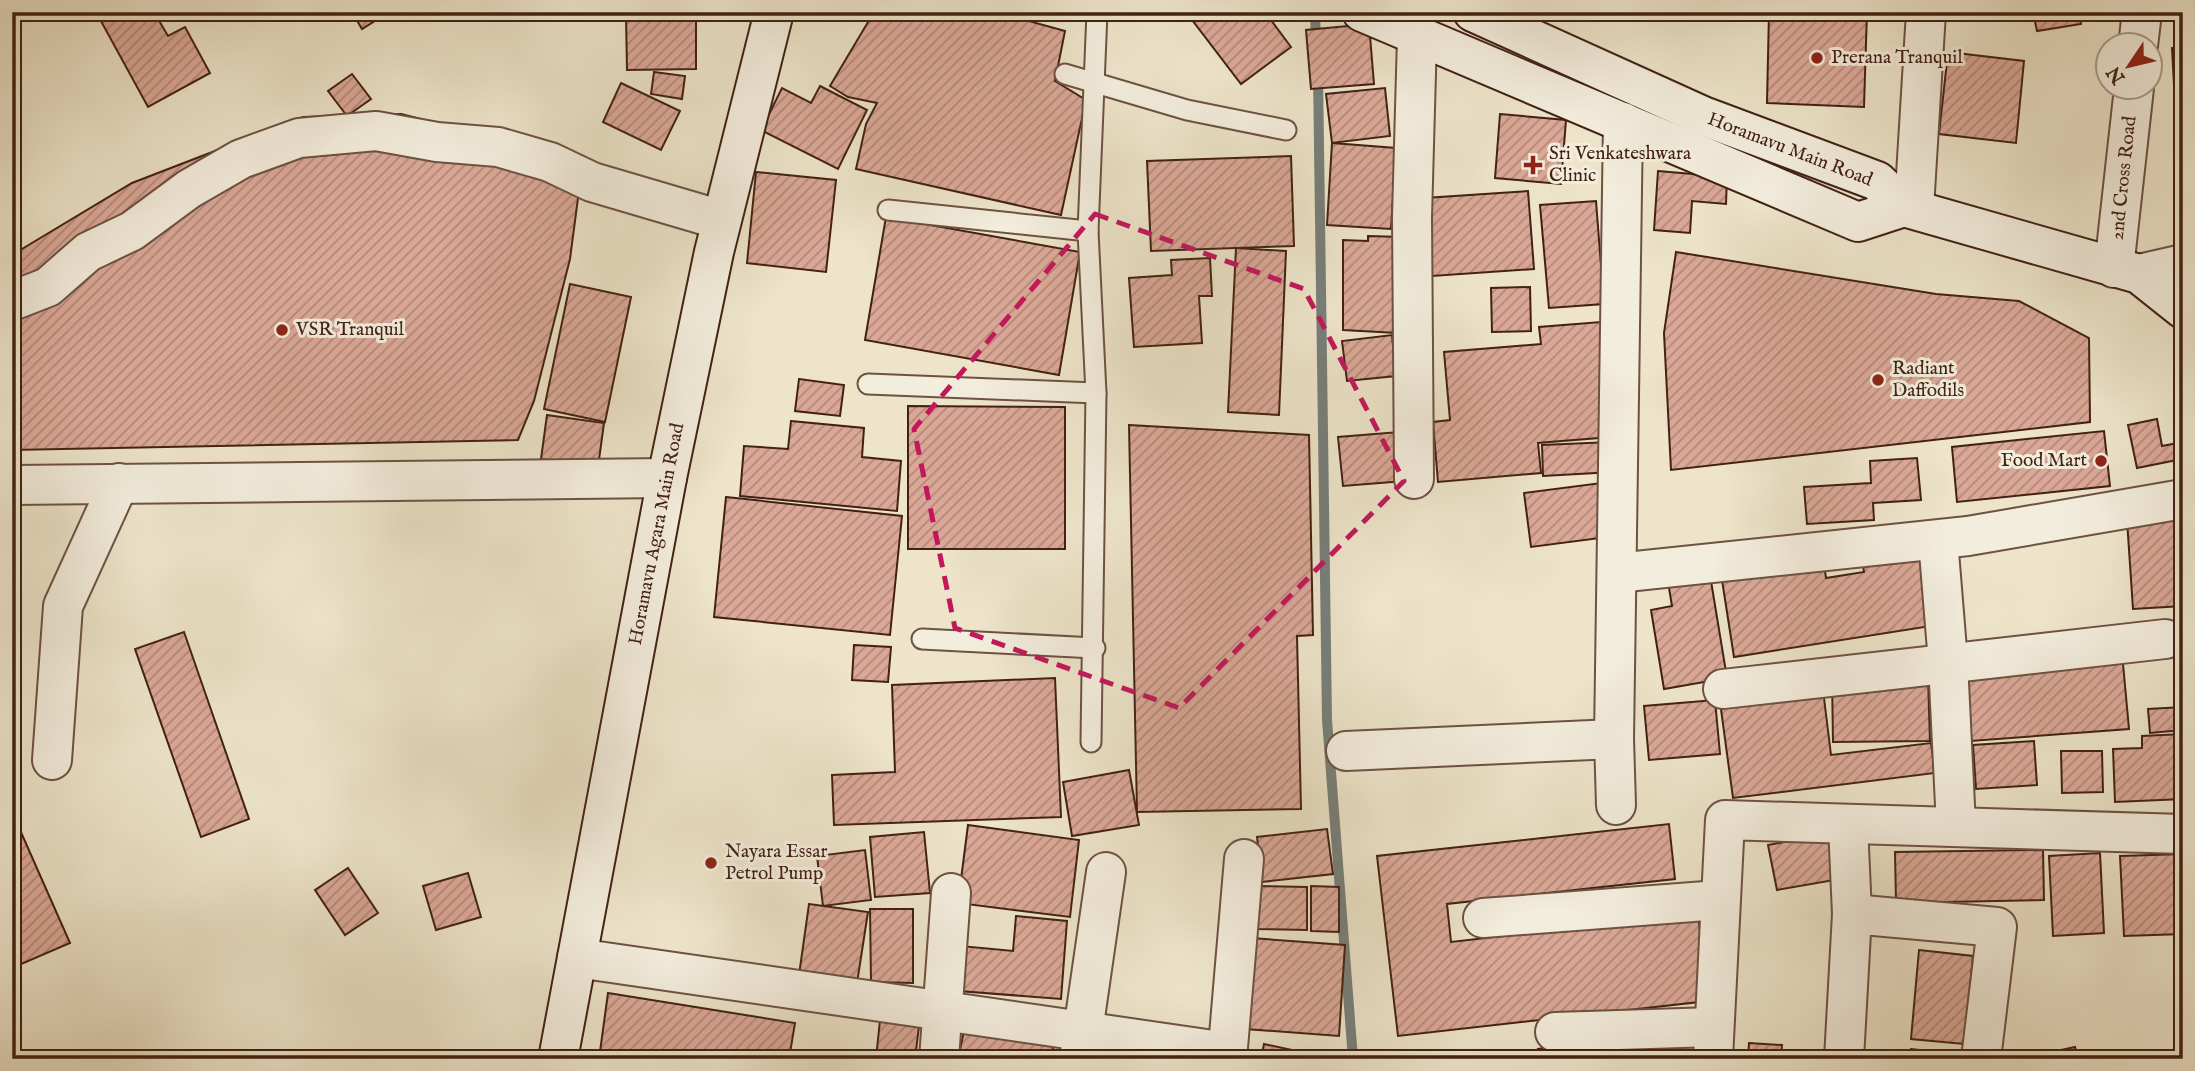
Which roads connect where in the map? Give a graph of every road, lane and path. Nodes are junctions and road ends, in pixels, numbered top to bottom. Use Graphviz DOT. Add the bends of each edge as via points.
graph roads {
  1 [pos="774,12"];
  2 [pos="1097,12"];
  3 [pos="1362,12"];
  4 [pos="1473,12"];
  5 [pos="1926,12"];
  6 [pos="2141,12"];
  7 [pos="2139,32"];
  8 [pos="1417,37"];
  9 [pos="1065,74"];
  10 [pos="1094,85"];
  11 [pos="2133,102"];
  12 [pos="1623,122"];
  13 [pos="1286,130"];
  14 [pos="1909,208"];
  15 [pos="888,210"];
  16 [pos="721,220"];
  17 [pos="1088,231"];
  18 [pos="2183,264"];
  19 [pos="2127,271"];
  20 [pos="12,301"];
  21 [pos="2183,309"];
  22 [pos="868,384"];
  23 [pos="1096,393"];
  24 [pos="667,478"];
  25 [pos="1414,479"];
  26 [pos="119,483"];
  27 [pos="12,485"];
  28 [pos="2183,499"];
  29 [pos="1938,540"];
  30 [pos="1617,573"];
  31 [pos="922,639"];
  32 [pos="2165,639"];
  33 [pos="1095,648"];
  34 [pos="1948,662"];
  35 [pos="1723,688"];
  36 [pos="1614,739"];
  37 [pos="1091,742"];
  38 [pos="1346,751"];
  39 [pos="52,760"];
  40 [pos="1616,806"];
  41 [pos="1848,825"];
  42 [pos="1956,826"];
  43 [pos="2183,834"];
  44 [pos="1244,859"];
  45 [pos="1106,872"];
  46 [pos="951,892"];
  47 [pos="1719,900"];
  48 [pos="1852,914"];
  49 [pos="1483,918"];
  50 [pos="577,958"];
  51 [pos="943,1012"];
  52 [pos="1555,1032"];
  53 [pos="1713,1043"];
  54 [pos="1081,1045"];
  55 [pos="1227,1055"];
  56 [pos="558,1059"];
  57 [pos="939,1059"];
  58 [pos="1844,1059"];
  59 [pos="1981,1059"];
  1 -- 16 [label="street, Horamavu Agara Main Road"];
  2 -- 10 [label="lane"];
  3 -- 8 [label="street"];
  4 -- 14 [label="street, Horamavu Main Road" via="1703,116 1877,181"];
  5 -- 14 [label="street"];
  6 -- 7 [label="street"];
  8 -- 12 [label="street"];
  8 -- 25 [label="street" via="1412,217"];
  9 -- 10 [label="lane"];
  10 -- 13 [label="lane"];
  10 -- 17 [label="lane"];
  11 -- 19 [label="street, 2nd Cross Road"];
  12 -- 14 [label="street" via="1858,222"];
  12 -- 30 [label="street"];
  14 -- 19 [label="street, Horamavu Main Road"];
  15 -- 17 [label="lane"];
  16 -- 20 [label="street" via="592,182 550,162 498,147 376,131 299,138 231,165 132,230 88,252 48,287"];
  16 -- 24 [label="street, Horamavu Agara Main Road"];
  17 -- 23 [label="lane"];
  18 -- 19 [label="street"];
  19 -- 21 [label="street, Horamavu Main Road"];
  22 -- 23 [label="lane"];
  23 -- 33 [label="lane"];
  24 -- 26 [label="street"];
  24 -- 50 [label="street, Horamavu Agara Main Road"];
  26 -- 27 [label="street"];
  26 -- 39 [label="street" via="64,606"];
  28 -- 29 [label="street"];
  29 -- 30 [label="street"];
  29 -- 34 [label="street"];
  30 -- 36 [label="street"];
  31 -- 33 [label="lane"];
  32 -- 34 [label="street"];
  33 -- 37 [label="lane"];
  34 -- 35 [label="street"];
  34 -- 42 [label="street"];
  36 -- 38 [label="street"];
  36 -- 40 [label="street"];
  41 -- 42 [label="street"];
  41 -- 47 [label="street" via="1725,820"];
  41 -- 48 [label="street"];
  42 -- 43 [label="street"];
  44 -- 55 [label="street"];
  45 -- 54 [label="street"];
  46 -- 51 [label="street"];
  47 -- 49 [label="street"];
  47 -- 53 [label="street"];
  48 -- 58 [label="street"];
  48 -- 59 [label="street" via="1997,927"];
  50 -- 51 [label="street"];
  50 -- 56 [label="street, Horamavu Agara Main Road"];
  51 -- 54 [label="street"];
  51 -- 57 [label="street"];
  52 -- 53 [label="street"];
  54 -- 55 [label="street"];
}
